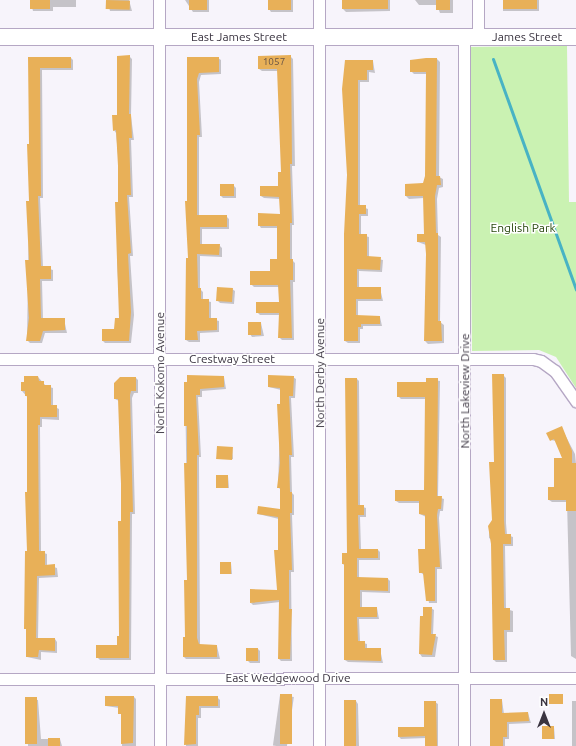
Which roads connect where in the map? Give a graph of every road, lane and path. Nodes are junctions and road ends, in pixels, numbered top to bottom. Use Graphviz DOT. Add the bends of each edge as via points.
graph roads {
  1 [pos="159,0"];
  2 [pos="318,0"];
  3 [pos="478,0"];
  4 [pos="471,36"];
  5 [pos="0,37"];
  6 [pos="159,37"];
  7 [pos="318,37"];
  8 [pos="576,37"];
  9 [pos="0,359"];
  10 [pos="160,359"];
  11 [pos="320,359"];
  12 [pos="465,359"];
  13 [pos="576,401"];
  14 [pos="319,678"];
  15 [pos="464,678"];
  16 [pos="576,678"];
  17 [pos="0,679"];
  18 [pos="160,679"];
  19 [pos="160,746"];
  20 [pos="319,746"];
  21 [pos="464,746"];
  1 -- 6 [label="street, North Kokomo Avenue"];
  2 -- 7 [label="street, North Derby Avenue"];
  3 -- 4 [label="street, North Lakeview Drive"];
  4 -- 7 [label="street, East James Street"];
  4 -- 8 [label="street, James Street"];
  4 -- 12 [label="street, North Lakeview Drive"];
  5 -- 6 [label="street, East James Street"];
  6 -- 7 [label="street, East James Street"];
  6 -- 10 [label="street, North Kokomo Avenue"];
  7 -- 11 [label="street, North Derby Avenue"];
  9 -- 10 [label="street, Crestway Street"];
  10 -- 11 [label="street, Crestway Street"];
  10 -- 18 [label="street, North Kokomo Avenue"];
  11 -- 12 [label="street, Crestway Street"];
  11 -- 14 [label="street, North Derby Avenue"];
  12 -- 13 [label="street, Crestway Street" via="533,359 549,365"];
  12 -- 15 [label="street, North Lakeview Drive"];
  14 -- 15 [label="street, East Wedgewood Drive"];
  14 -- 18 [label="street, East Wedgewood Drive"];
  14 -- 20 [label="street, North Derby Avenue"];
  15 -- 16 [label="street, East Wedgewood Drive"];
  15 -- 21 [label="street, North Lakeview Drive"];
  17 -- 18 [label="street, East Wedgewood Drive"];
  18 -- 19 [label="street, North Kokomo Avenue"];
}
